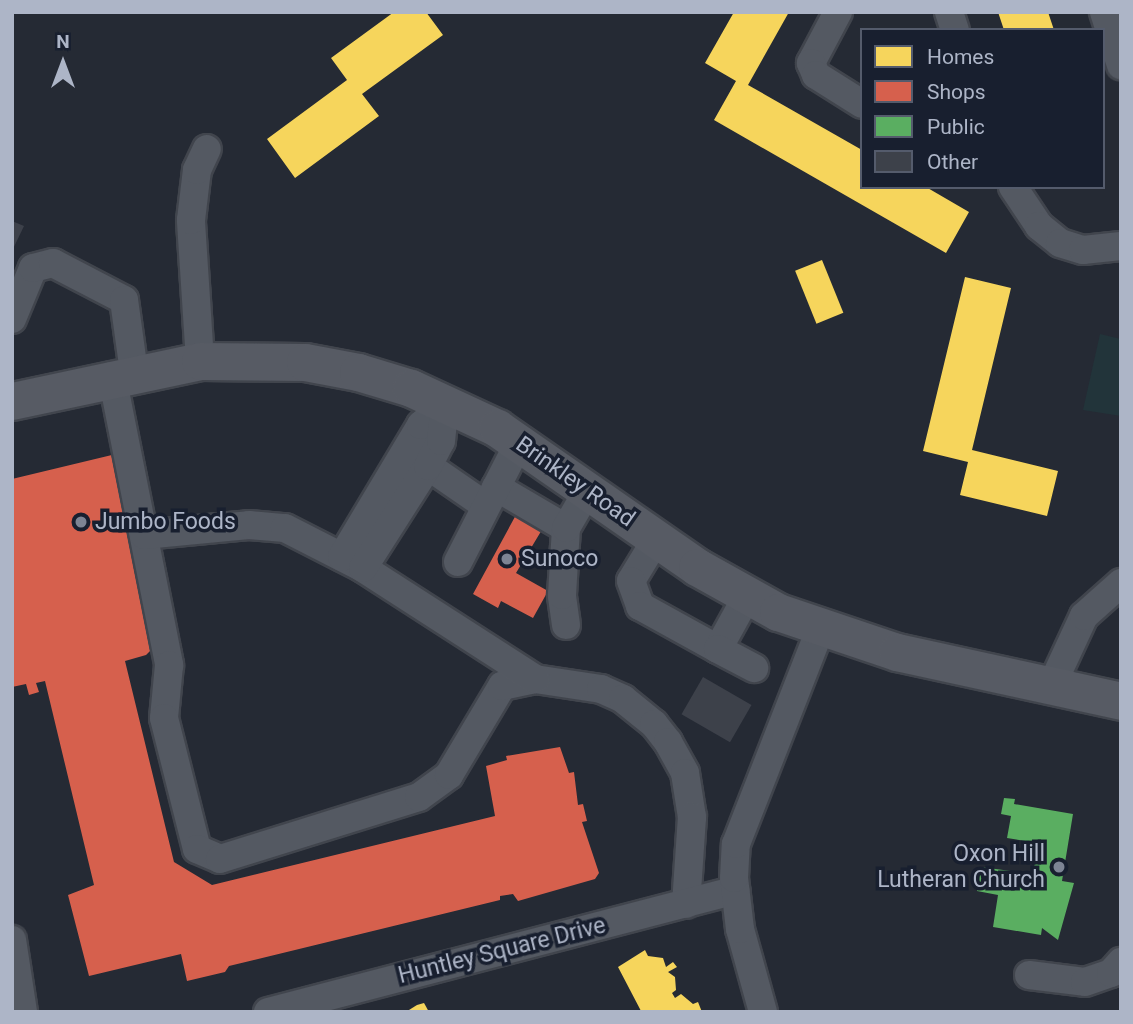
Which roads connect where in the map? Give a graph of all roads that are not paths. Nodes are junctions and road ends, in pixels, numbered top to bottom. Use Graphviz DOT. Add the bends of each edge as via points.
graph roads {
  1 [pos="838,12"];
  2 [pos="1104,12"];
  3 [pos="1121,65"];
  4 [pos="860,103"];
  5 [pos="207,149"];
  6 [pos="1014,189"];
  7 [pos="1121,246"];
  8 [pos="12,319"];
  9 [pos="200,361"];
  10 [pos="123,374"];
  11 [pos="12,400"];
  12 [pos="446,404"];
  13 [pos="519,443"];
  14 [pos="428,466"];
  15 [pos="588,490"];
  16 [pos="491,496"];
  17 [pos="566,528"];
  18 [pos="144,536"];
  19 [pos="657,538"];
  20 [pos="353,562"];
  21 [pos="458,562"];
  22 [pos="1121,583"];
  23 [pos="746,598"];
  24 [pos="566,625"];
  25 [pos="820,630"];
  26 [pos="718,649"];
  27 [pos="754,668"];
  28 [pos="535,679"];
  29 [pos="1051,687"];
  30 [pos="1121,701"];
  31 [pos="735,890"];
  32 [pos="686,904"];
  33 [pos="12,940"];
  34 [pos="1121,962"];
  35 [pos="1029,975"];
  36 [pos="23,1012"];
  37 [pos="268,1012"];
  38 [pos="763,1012"];
  1 -- 4 [label="street" via="811,63 816,75"];
  2 -- 3 [label="street"];
  5 -- 9 [label="street" via="197,170 191,220"];
  6 -- 7 [label="street" via="1039,226 1060,243 1083,250"];
  8 -- 10 [label="street" via="33,268 53,262 124,300"];
  9 -- 10 [label="main road, Brinkley Road"];
  9 -- 12 [label="main road, Brinkley Road" via="239,358 332,366 411,388"];
  10 -- 11 [label="main road, Brinkley Road"];
  10 -- 18 [label="street"];
  12 -- 13 [label="main road, Brinkley Road"];
  12 -- 14 [label="street" via="441,441"];
  12 -- 20 [label="street" via="421,425"];
  13 -- 15 [label="main road, Brinkley Road"];
  13 -- 16 [label="street"];
  14 -- 16 [label="street"];
  14 -- 20 [label="street"];
  15 -- 17 [label="street"];
  15 -- 19 [label="main road, Brinkley Road"];
  16 -- 17 [label="street"];
  16 -- 21 [label="street"];
  17 -- 24 [label="street" via="562,584"];
  18 -- 20 [label="street" via="236,526 285,528"];
  18 -- 28 [label="street" via="169,665 166,727 192,836 205,856 220,859 419,797 449,775 502,686"];
  19 -- 23 [label="main road, Brinkley Road"];
  19 -- 26 [label="street" via="631,581 640,606"];
  20 -- 28 [label="street"];
  22 -- 29 [label="street" via="1084,616"];
  23 -- 25 [label="main road, Brinkley Road"];
  23 -- 26 [label="street"];
  25 -- 29 [label="main road, Brinkley Road" via="943,664"];
  25 -- 31 [label="street" via="740,831 733,860"];
  26 -- 27 [label="street"];
  28 -- 32 [label="street" via="601,690 623,699 668,742 685,773 692,817"];
  29 -- 30 [label="main road, Brinkley Road"];
  31 -- 32 [label="street, Huntley Square Drive"];
  31 -- 38 [label="street" via="740,929"];
  32 -- 37 [label="street, Huntley Square Drive"];
  33 -- 36 [label="street"];
  34 -- 35 [label="street" via="1111,972 1085,982"];
}
